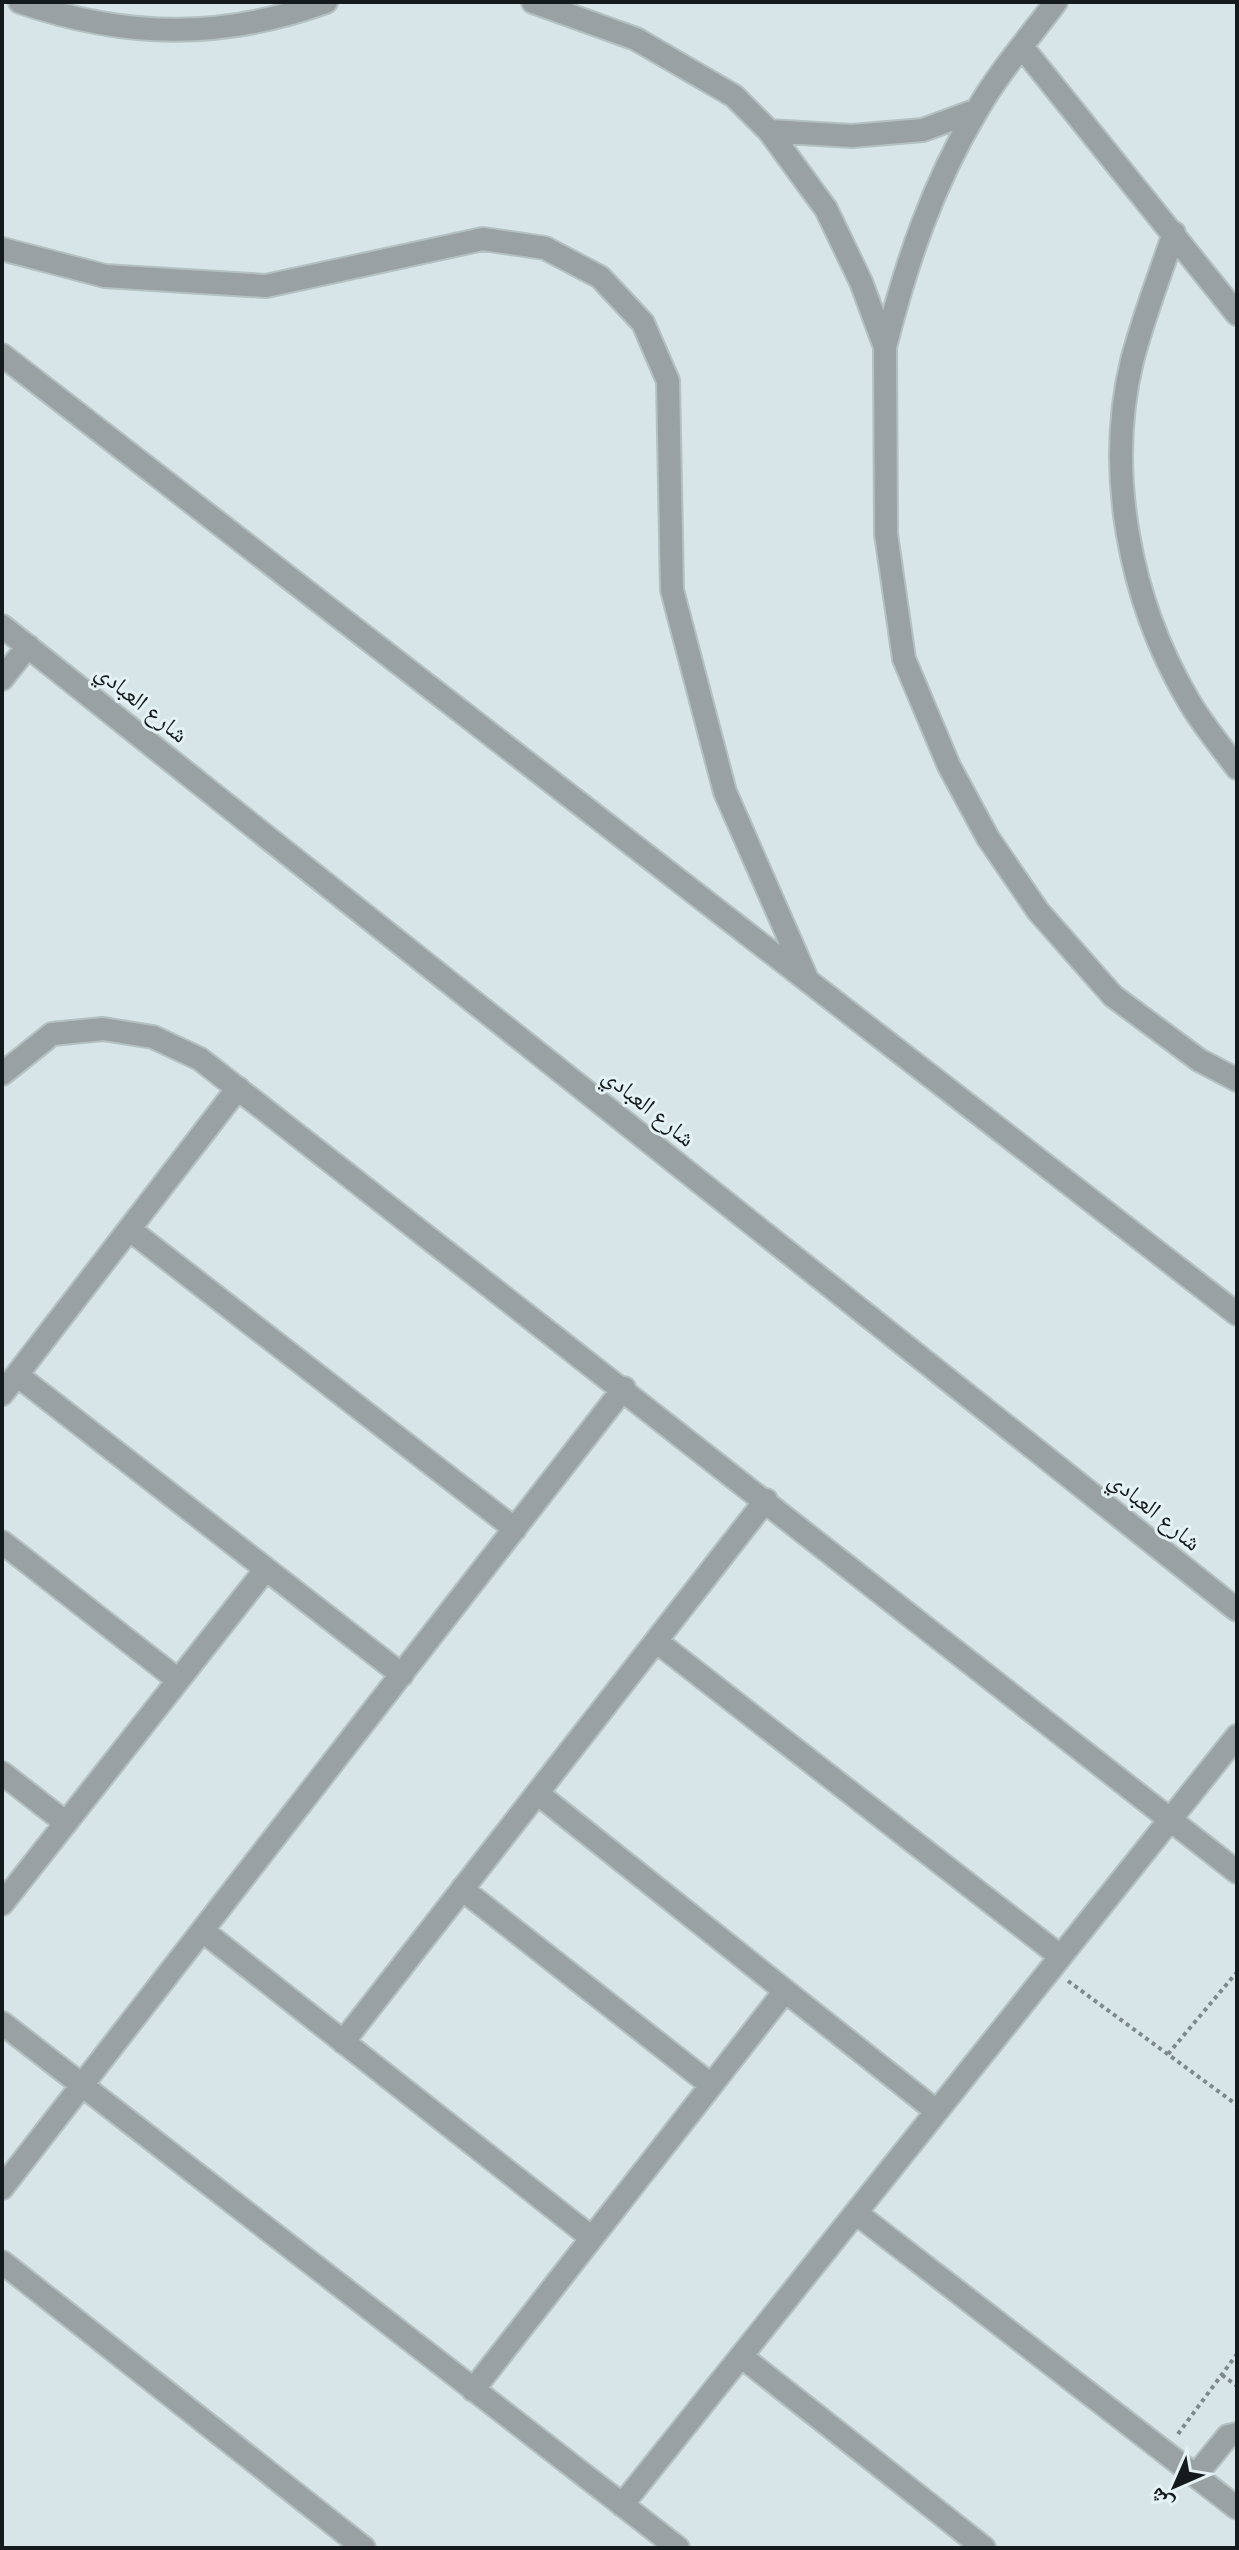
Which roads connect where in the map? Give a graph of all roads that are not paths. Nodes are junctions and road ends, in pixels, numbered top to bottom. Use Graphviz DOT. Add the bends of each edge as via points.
graph roads {
  1 [pos="20,2"];
  2 [pos="326,2"];
  3 [pos="533,2"];
  4 [pos="1056,2"];
  5 [pos="1022,47"];
  6 [pos="977,110"];
  7 [pos="769,131"];
  8 [pos="1174,233"];
  9 [pos="2,249"];
  10 [pos="1237,314"];
  11 [pos="885,347"];
  12 [pos="2,355"];
  13 [pos="2,626"];
  14 [pos="28,646"];
  15 [pos="2,679"];
  16 [pos="1237,768"];
  17 [pos="809,984"];
  18 [pos="2,1074"];
  19 [pos="1237,1080"];
  20 [pos="238,1088"];
  21 [pos="129,1229"];
  22 [pos="1237,1314"];
  23 [pos="17,1375"];
  24 [pos="624,1388"];
  25 [pos="2,1394"];
  26 [pos="766,1500"];
  27 [pos="515,1529"];
  28 [pos="2,1542"];
  29 [pos="266,1569"];
  30 [pos="1237,1610"];
  31 [pos="656,1641"];
  32 [pos="402,1675"];
  33 [pos="178,1680"];
  34 [pos="1237,1736"];
  35 [pos="2,1773"];
  36 [pos="537,1793"];
  37 [pos="1169,1820"];
  38 [pos="66,1823"];
  39 [pos="1237,1872"];
  40 [pos="462,1889"];
  41 [pos="2,1904"];
  42 [pos="203,1931"];
  43 [pos="1056,1962"];
  44 [pos="785,1991"];
  45 [pos="2,2023"];
  46 [pos="343,2042"];
  47 [pos="711,2085"];
  48 [pos="82,2086"];
  49 [pos="936,2111"];
  50 [pos="2,2188"];
  51 [pos="856,2213"];
  52 [pos="592,2238"];
  53 [pos="2,2262"];
  54 [pos="741,2356"];
  55 [pos="473,2390"];
  56 [pos="1237,2434"];
  57 [pos="1195,2476"];
  58 [pos="622,2505"];
  59 [pos="1237,2508"];
  60 [pos="364,2548"];
  61 [pos="678,2548"];
  62 [pos="984,2548"];
  1 -- 2 [label="street" via="75,21 150,32 227,28"];
  3 -- 7 [label="street" via="636,39 734,96"];
  4 -- 5 [label="street"];
  5 -- 6 [label="street"];
  5 -- 8 [label="street"];
  6 -- 7 [label="street" via="923,130 852,136"];
  6 -- 11 [label="street" via="937,185 906,264"];
  7 -- 11 [label="street" via="826,209"];
  8 -- 10 [label="street"];
  8 -- 16 [label="street" via="1132,363 1122,449 1128,536 1150,620 1187,699"];
  9 -- 17 [label="street" via="105,276 266,286 483,239 545,248 600,277 643,323 668,381 672,590 725,792"];
  11 -- 19 [label="street" via="886,534 904,659 949,766 988,838 1038,911 1113,996 1199,1060"];
  12 -- 17 [label="street"];
  13 -- 14 [label="street, شارع العبادي"];
  14 -- 15 [label="street"];
  14 -- 30 [label="street, شارع العبادي"];
  17 -- 22 [label="street"];
  18 -- 20 [label="street" via="52,1034 103,1029 153,1037 200,1059"];
  20 -- 21 [label="street"];
  20 -- 24 [label="street"];
  21 -- 23 [label="street"];
  21 -- 27 [label="street"];
  23 -- 25 [label="street"];
  23 -- 29 [label="street"];
  24 -- 26 [label="street"];
  24 -- 27 [label="street"];
  26 -- 31 [label="street"];
  26 -- 37 [label="street"];
  27 -- 32 [label="street"];
  28 -- 33 [label="street"];
  29 -- 32 [label="street"];
  29 -- 33 [label="street"];
  31 -- 36 [label="street"];
  31 -- 43 [label="street"];
  32 -- 42 [label="street"];
  33 -- 38 [label="street"];
  34 -- 37 [label="street"];
  35 -- 38 [label="street"];
  36 -- 40 [label="street"];
  36 -- 44 [label="street"];
  37 -- 39 [label="street"];
  37 -- 43 [label="street"];
  38 -- 41 [label="street"];
  40 -- 46 [label="street"];
  40 -- 47 [label="street"];
  42 -- 46 [label="street"];
  42 -- 48 [label="street"];
  43 -- 49 [label="street"];
  44 -- 47 [label="street"];
  44 -- 49 [label="street"];
  45 -- 48 [label="street"];
  46 -- 52 [label="street"];
  47 -- 52 [label="street"];
  48 -- 50 [label="street"];
  48 -- 55 [label="street"];
  49 -- 51 [label="street"];
  51 -- 54 [label="street"];
  51 -- 57 [label="street"];
  52 -- 55 [label="street"];
  53 -- 60 [label="street"];
  54 -- 58 [label="street"];
  54 -- 62 [label="street"];
  55 -- 58 [label="street"];
  56 -- 57 [label="street" via="1228,2436"];
  57 -- 59 [label="street"];
  58 -- 61 [label="street"];
}
